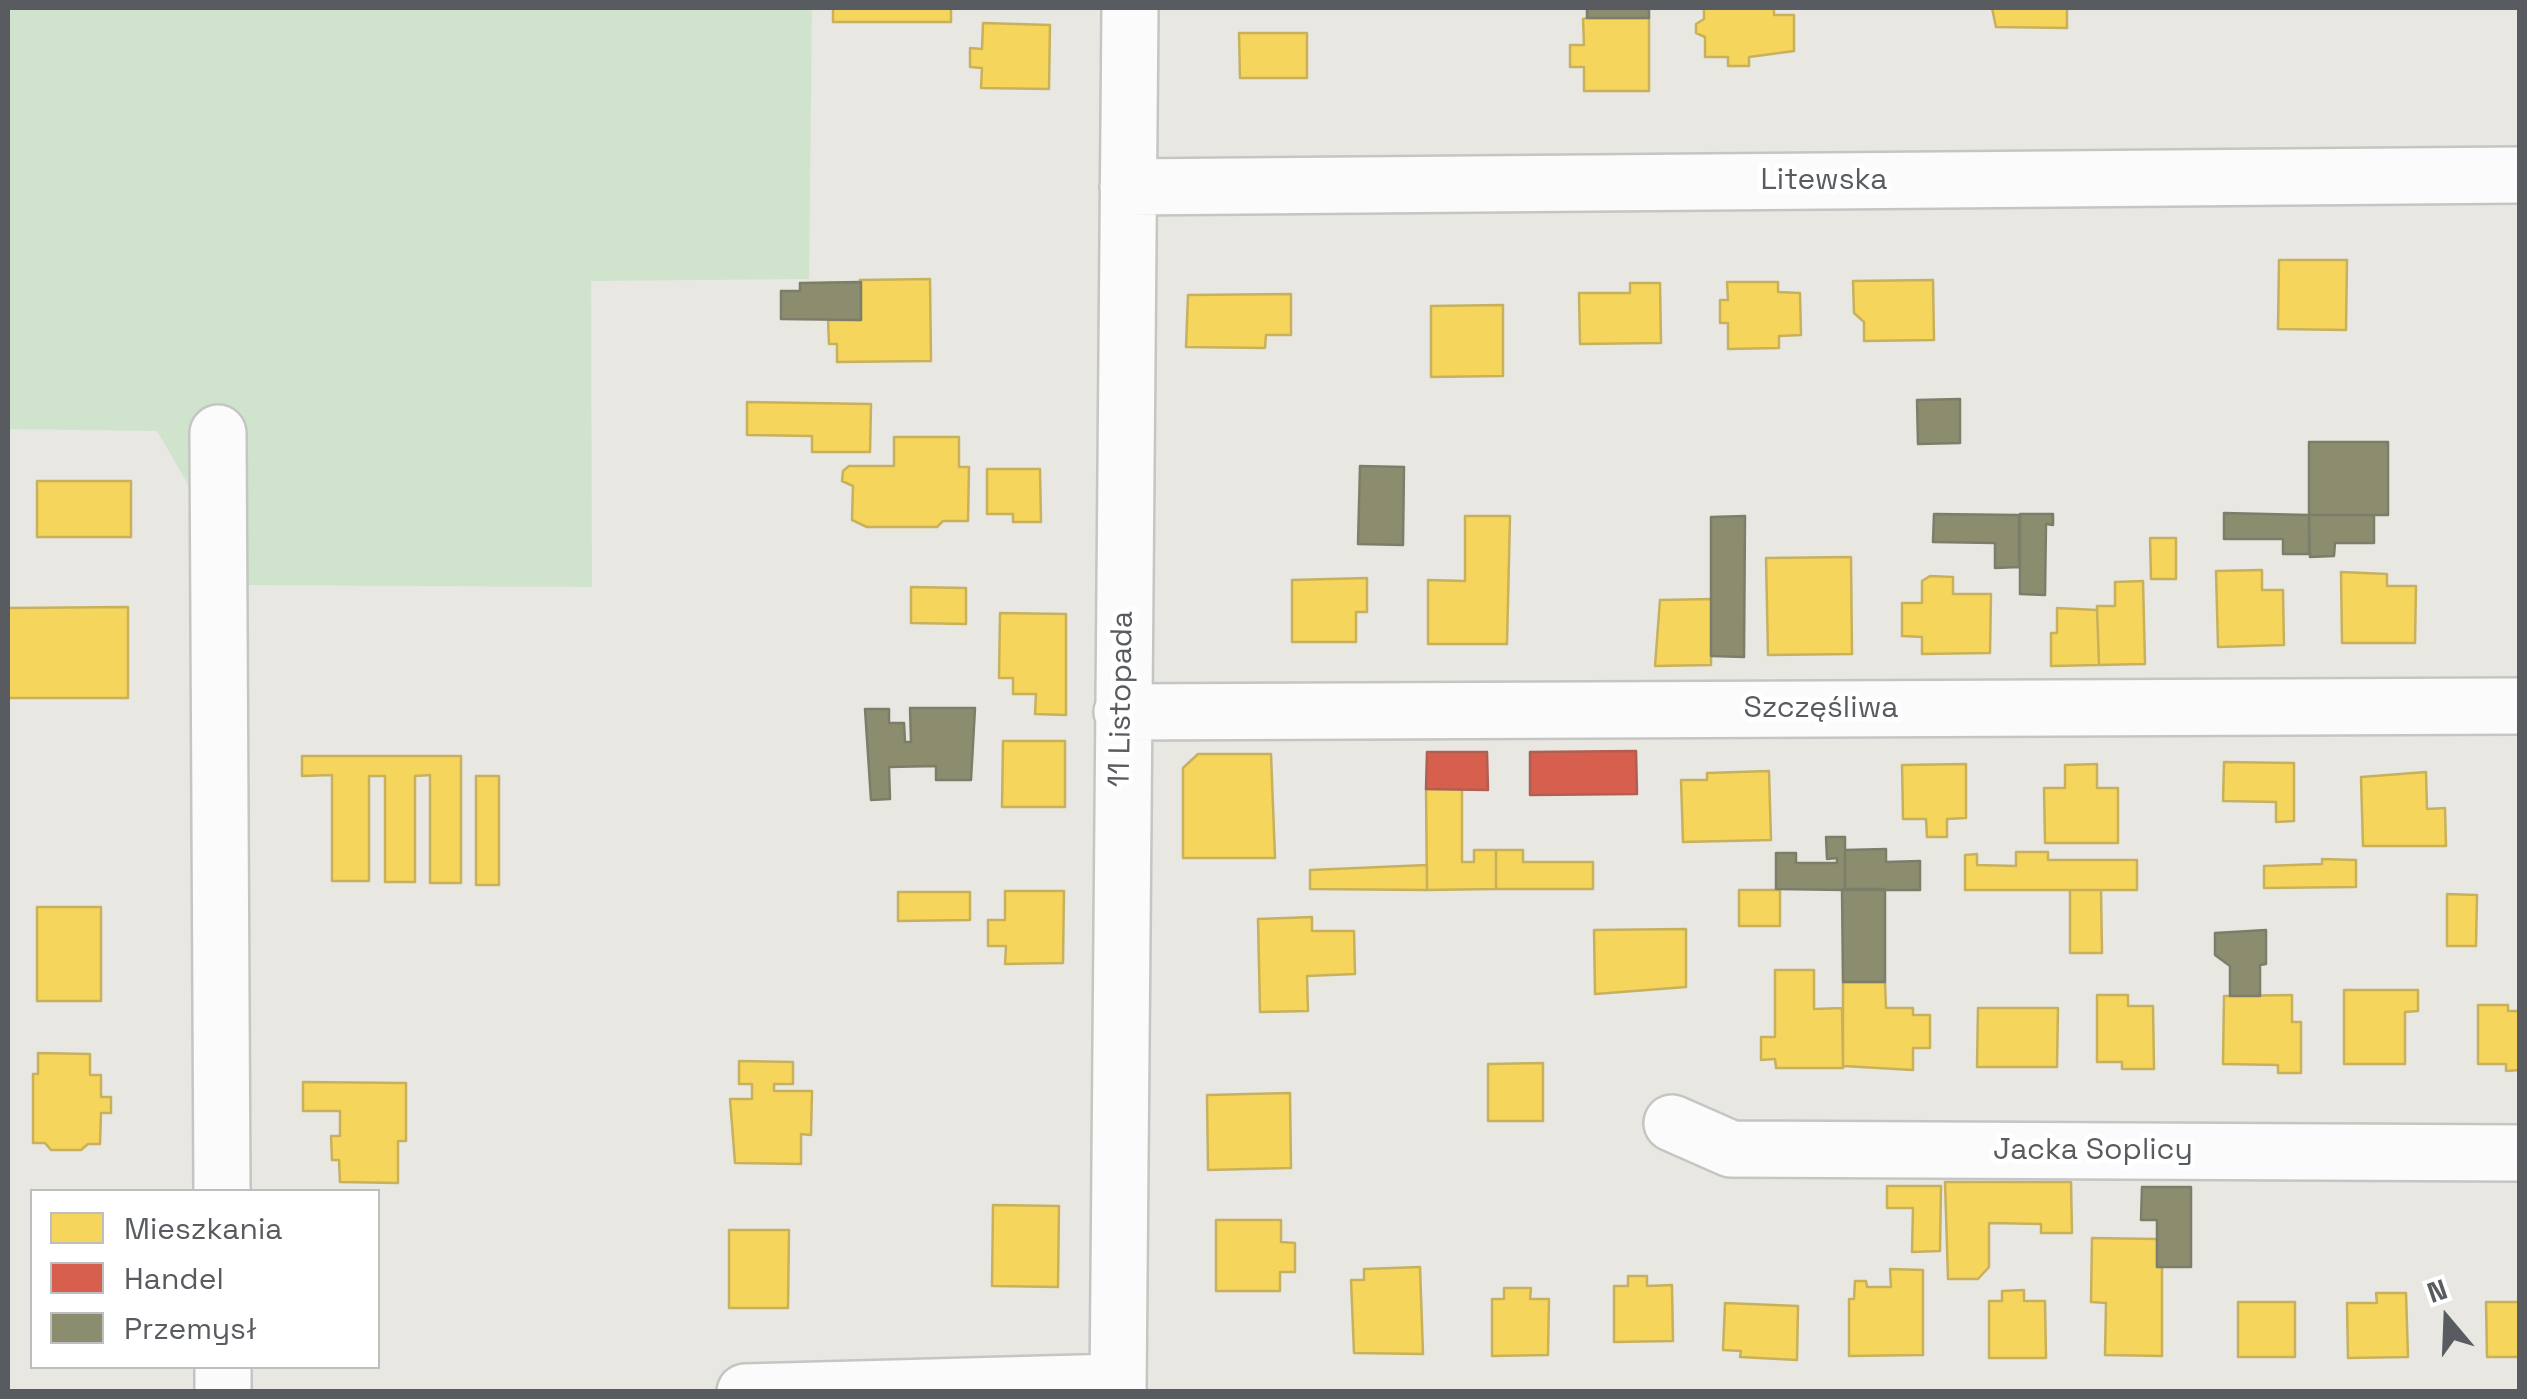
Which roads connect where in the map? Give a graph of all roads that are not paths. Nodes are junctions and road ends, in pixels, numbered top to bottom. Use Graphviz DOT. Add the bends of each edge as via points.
graph roads {
  1 [pos="1130,8"];
  2 [pos="2520,175"];
  3 [pos="1128,187"];
  4 [pos="218,433"];
  5 [pos="2520,706"];
  6 [pos="1122,712"];
  7 [pos="1672,1123"];
  8 [pos="2520,1154"];
  9 [pos="222,1189"];
  10 [pos="1118,1386"];
  11 [pos="745,1392"];
  1 -- 3 [label="street, 11 Listopada"];
  2 -- 3 [label="street, Litewska"];
  3 -- 6 [label="street, 11 Listopada"];
  4 -- 9 [label="street"];
  5 -- 6 [label="street, Szczęśliwa"];
  6 -- 10 [label="street, 11 Listopada"];
  7 -- 8 [label="street, Jacka Soplicy" via="1731,1150"];
  10 -- 11 [label="street"];
}
